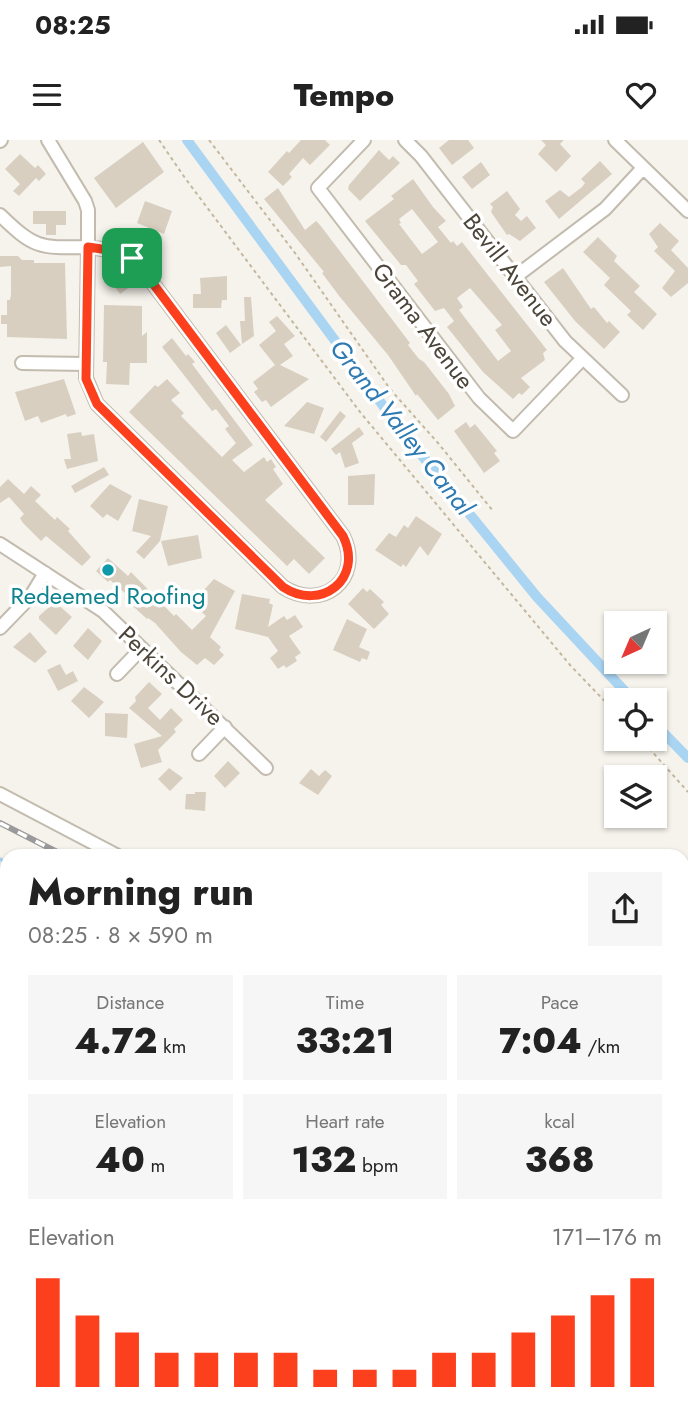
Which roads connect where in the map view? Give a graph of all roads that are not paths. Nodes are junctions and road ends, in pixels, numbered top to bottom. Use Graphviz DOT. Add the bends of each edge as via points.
graph roads {
  1 [pos="48,140"];
  2 [pos="364,140"];
  3 [pos="405,140"];
  4 [pos="615,140"];
  5 [pos="643,168"];
  6 [pos="688,211"];
  7 [pos="0,215"];
  8 [pos="88,247"];
  9 [pos="515,277"];
  10 [pos="583,358"];
  11 [pos="22,363"];
  12 [pos="86,364"];
  13 [pos="622,395"];
  14 [pos="0,544"];
  15 [pos="45,573"];
  16 [pos="0,628"];
  17 [pos="141,649"];
  18 [pos="117,674"];
  19 [pos="225,727"];
  20 [pos="200,754"];
  21 [pos="267,768"];
  22 [pos="0,794"];
  23 [pos="105,849"];
  1 -- 8 [label="street" via="85,201"];
  2 -- 10 [label="street, Grama Avenue" via="317,188 479,398 513,431"];
  3 -- 9 [label="street, Bevill Avenue"];
  4 -- 5 [label="street"];
  5 -- 6 [label="street"];
  5 -- 9 [label="street" via="605,209"];
  7 -- 8 [label="street" via="31,243 46,248"];
  8 -- 12 [label="street"];
  8 -- 12 [label="street" via="132,258 343,536 350,558 339,584 313,596 283,587 100,408 87,384"];
  9 -- 10 [label="street, Bevill Avenue"];
  10 -- 13 [label="street, Bevill Avenue"];
  11 -- 12 [label="street"];
  14 -- 15 [label="street, Perkins Drive"];
  15 -- 16 [label="street" via="31,596"];
  15 -- 17 [label="street, Perkins Drive" via="103,611"];
  17 -- 18 [label="street"];
  17 -- 19 [label="street, Perkins Drive"];
  19 -- 20 [label="street"];
  19 -- 21 [label="street, Perkins Drive"];
  22 -- 23 [label="street"];
}
